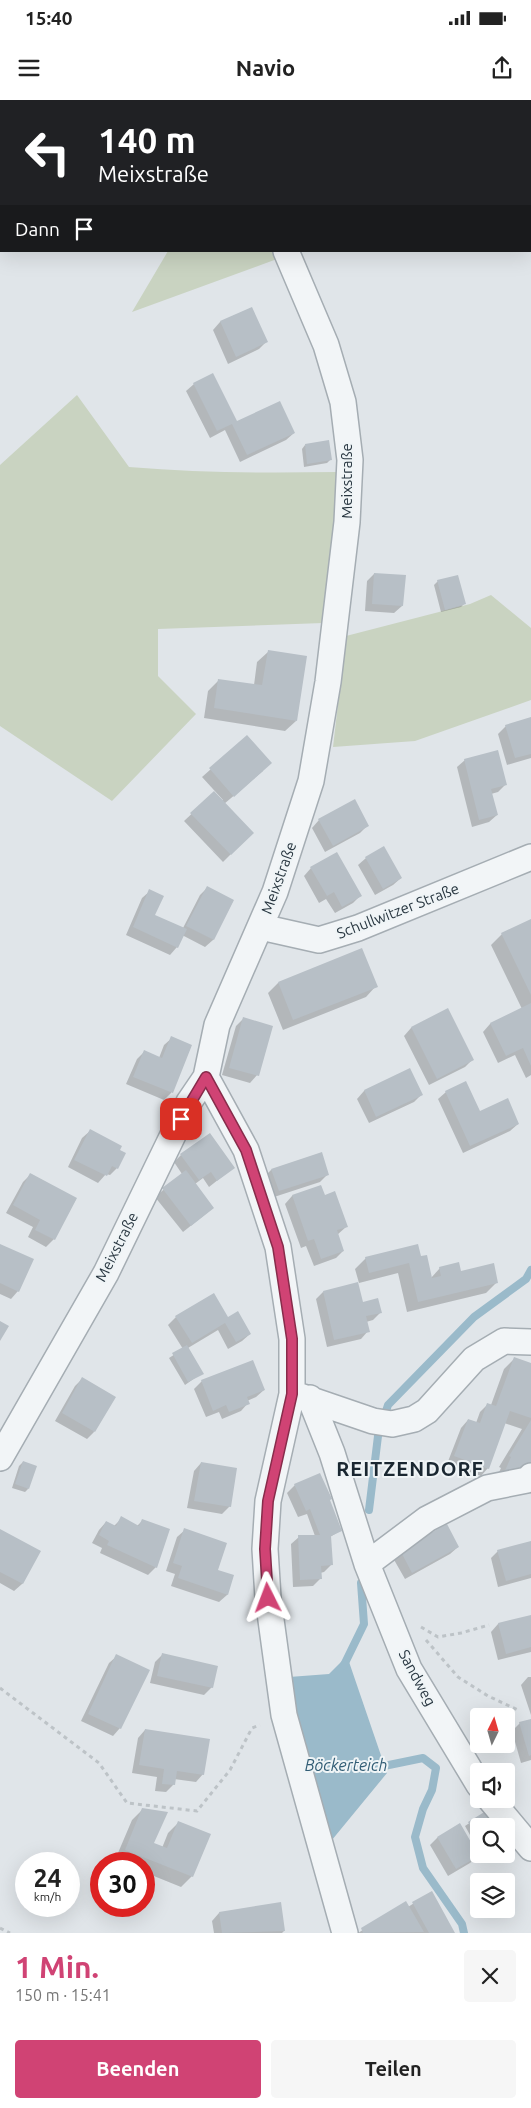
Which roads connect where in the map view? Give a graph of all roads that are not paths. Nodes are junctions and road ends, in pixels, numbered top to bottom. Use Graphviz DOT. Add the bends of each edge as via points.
graph roads {
  1 [pos="286,252"];
  2 [pos="531,858"];
  3 [pos="261,927"];
  4 [pos="206,1077"];
  5 [pos="531,1342"];
  6 [pos="301,1396"];
  7 [pos="0,1458"];
  8 [pos="531,1476"];
  9 [pos="367,1564"];
  10 [pos="470,1770"];
  11 [pos="498,1808"];
  12 [pos="531,1848"];
  13 [pos="345,1933"];
  1 -- 3 [label="street, Meixstraße" via="326,345 343,402 350,460 347,522 328,682 311,781"];
  2 -- 3 [label="street, Schullwitzer Straße" via="358,928 319,940"];
  3 -- 4 [label="street, Meixstraße" via="217,1025"];
  4 -- 6 [label="street" via="246,1150 278,1247"];
  4 -- 7 [label="street, Meixstraße" via="189,1102 106,1273"];
  5 -- 6 [label="street" via="504,1341 474,1359 427,1411 414,1419 383,1422"];
  6 -- 9 [label="street, Sandweg" via="332,1453"];
  6 -- 13 [label="street" via="268,1501 265,1549 268,1598 284,1715"];
  8 -- 9 [label="street" via="527,1480 487,1488 427,1519"];
  9 -- 10 [label="street, Sandweg" via="409,1670"];
  11 -- 12 [label="street"];
}
